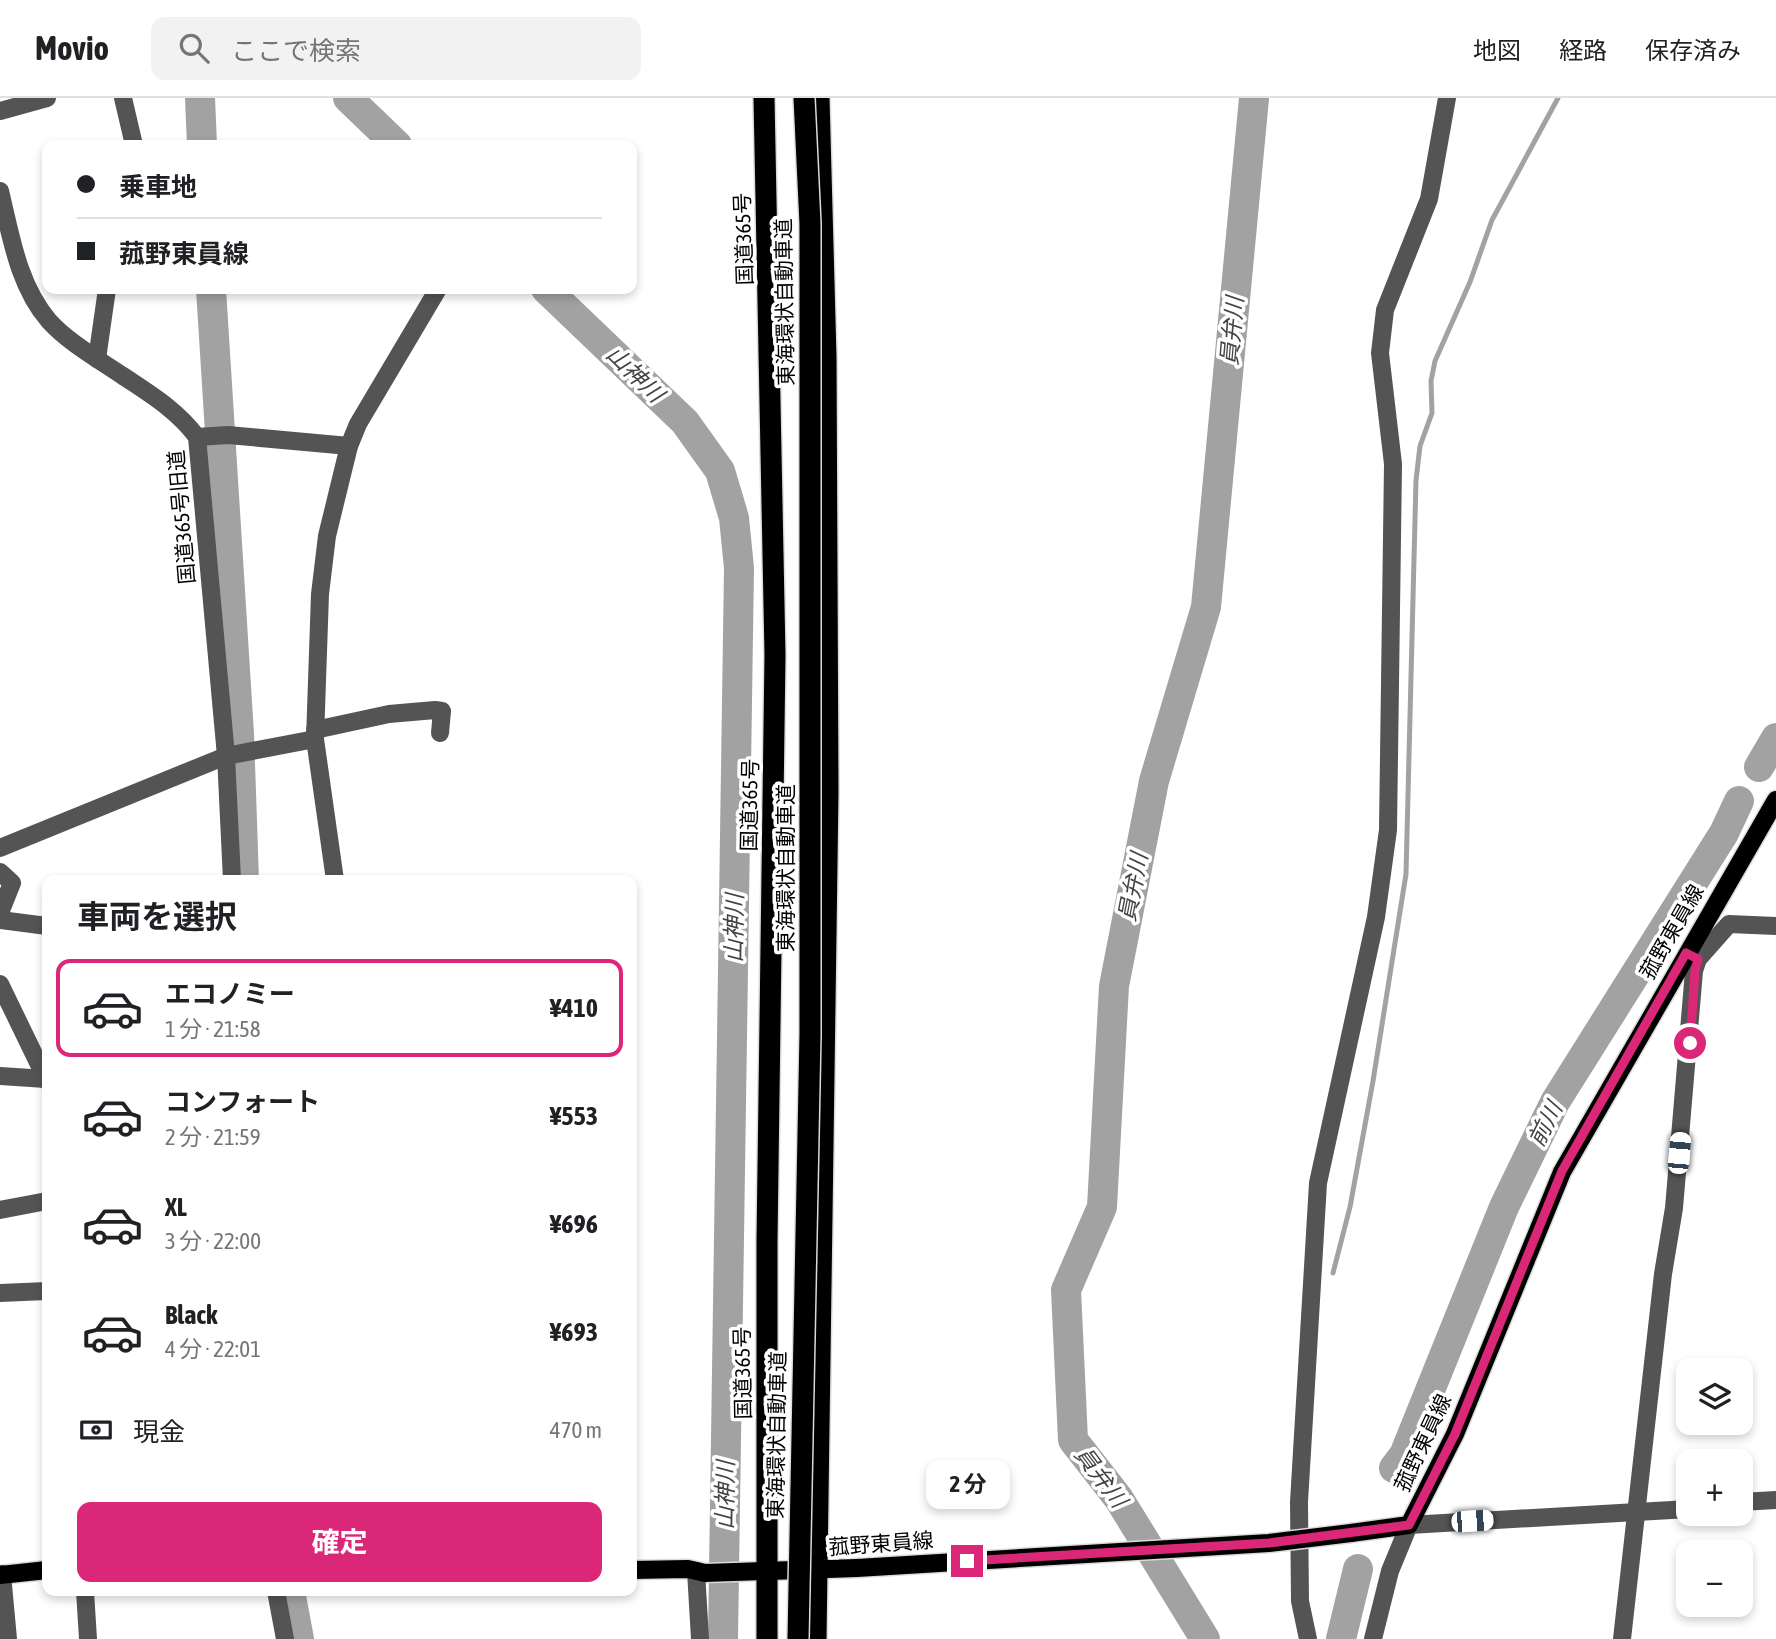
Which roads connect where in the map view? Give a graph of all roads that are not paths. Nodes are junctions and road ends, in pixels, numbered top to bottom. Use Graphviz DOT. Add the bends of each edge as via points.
graph roads {
  1 [pos="47,98"];
  2 [pos="123,98"];
  3 [pos="764,98"];
  4 [pos="804,98"];
  5 [pos="818,98"];
  6 [pos="1447,98"];
  7 [pos="0,111"];
  8 [pos="133,140"];
  9 [pos="0,191"];
  10 [pos="106,294"];
  11 [pos="435,294"];
  12 [pos="97,359"];
  13 [pos="203,436"];
  14 [pos="349,446"];
  15 [pos="440,733"];
  16 [pos="315,734"];
  17 [pos="235,754"];
  18 [pos="1776,800"];
  19 [pos="0,848"];
  20 [pos="0,873"];
  21 [pos="232,875"];
  22 [pos="334,875"];
  23 [pos="0,913"];
  24 [pos="0,920"];
  25 [pos="42,925"];
  26 [pos="1776,926"];
  27 [pos="1692,956"];
  28 [pos="0,984"];
  29 [pos="42,1070"];
  30 [pos="0,1076"];
  31 [pos="42,1080"];
  32 [pos="42,1201"];
  33 [pos="0,1210"];
  34 [pos="42,1292"];
  35 [pos="0,1293"];
  36 [pos="1776,1500"];
  37 [pos="1753,1501"];
  38 [pos="1676,1510"];
  39 [pos="1638,1511"];
  40 [pos="1409,1525"];
  41 [pos="761,1569"];
  42 [pos="637,1570"];
  43 [pos="42,1571"];
  44 [pos="817,1571"];
  45 [pos="701,1572"];
  46 [pos="1,1575"];
  47 [pos="85,1596"];
  48 [pos="277,1596"];
  49 [pos="8,1639"];
  50 [pos="88,1639"];
  51 [pos="285,1639"];
  52 [pos="700,1639"];
  53 [pos="767,1639"];
  54 [pos="798,1639"];
  55 [pos="816,1639"];
  56 [pos="1308,1639"];
  57 [pos="1373,1639"];
  58 [pos="1622,1639"];
  1 -- 7 [label="street"];
  2 -- 8 [label="street"];
  3 -- 41 [label="highway, 国道365号" via="775,530 775,813"];
  4 -- 54 [label="highway, 東海環状自動車道, bridge" via="810,224 810,1034"];
  5 -- 44 [label="highway" via="826,344 828,792"];
  6 -- 56 [label="street" via="1429,199 1385,310 1380,354 1393,464 1388,831 1376,917 1318,1183 1299,1502 1300,1601"];
  9 -- 12 [label="street, 国道365号旧道" via="27,288 50,321"];
  10 -- 12 [label="street"];
  11 -- 14 [label="street"];
  12 -- 13 [label="street, 国道365号旧道" via="181,415"];
  13 -- 14 [label="street"];
  13 -- 17 [label="street, 国道365号旧道"];
  14 -- 16 [label="street" via="325,548"];
  15 -- 16 [label="street" via="442,711 435,710 389,714"];
  16 -- 17 [label="street"];
  16 -- 22 [label="street"];
  17 -- 19 [label="street"];
  17 -- 21 [label="street, 国道365号旧道"];
  18 -- 27 [label="main road, 菰野東員線"];
  20 -- 23 [label="street" via="12,883"];
  24 -- 25 [label="street"];
  26 -- 27 [label="street" via="1729,924"];
  27 -- 39 [label="street" via="1695,971 1674,1208"];
  27 -- 40 [label="main road, 菰野東員線" via="1562,1171 1455,1434"];
  28 -- 29 [label="street"];
  30 -- 31 [label="street"];
  32 -- 33 [label="street"];
  34 -- 35 [label="street"];
  36 -- 37 [label="street"];
  38 -- 39 [label="street"];
  39 -- 40 [label="street"];
  39 -- 58 [label="street"];
  40 -- 44 [label="main road, 菰野東員線, bridge" via="1269,1543"];
  40 -- 57 [label="street" via="1390,1571"];
  41 -- 44 [label="main road, 菰野東員線"];
  41 -- 45 [label="main road, 菰野東員線"];
  41 -- 53 [label="highway, 国道365号"];
  42 -- 45 [label="main road, 菰野東員線"];
  43 -- 46 [label="main road"];
  44 -- 55 [label="highway"];
  45 -- 52 [label="street"];
  46 -- 49 [label="street"];
  47 -- 50 [label="street"];
  48 -- 51 [label="street"];
}
